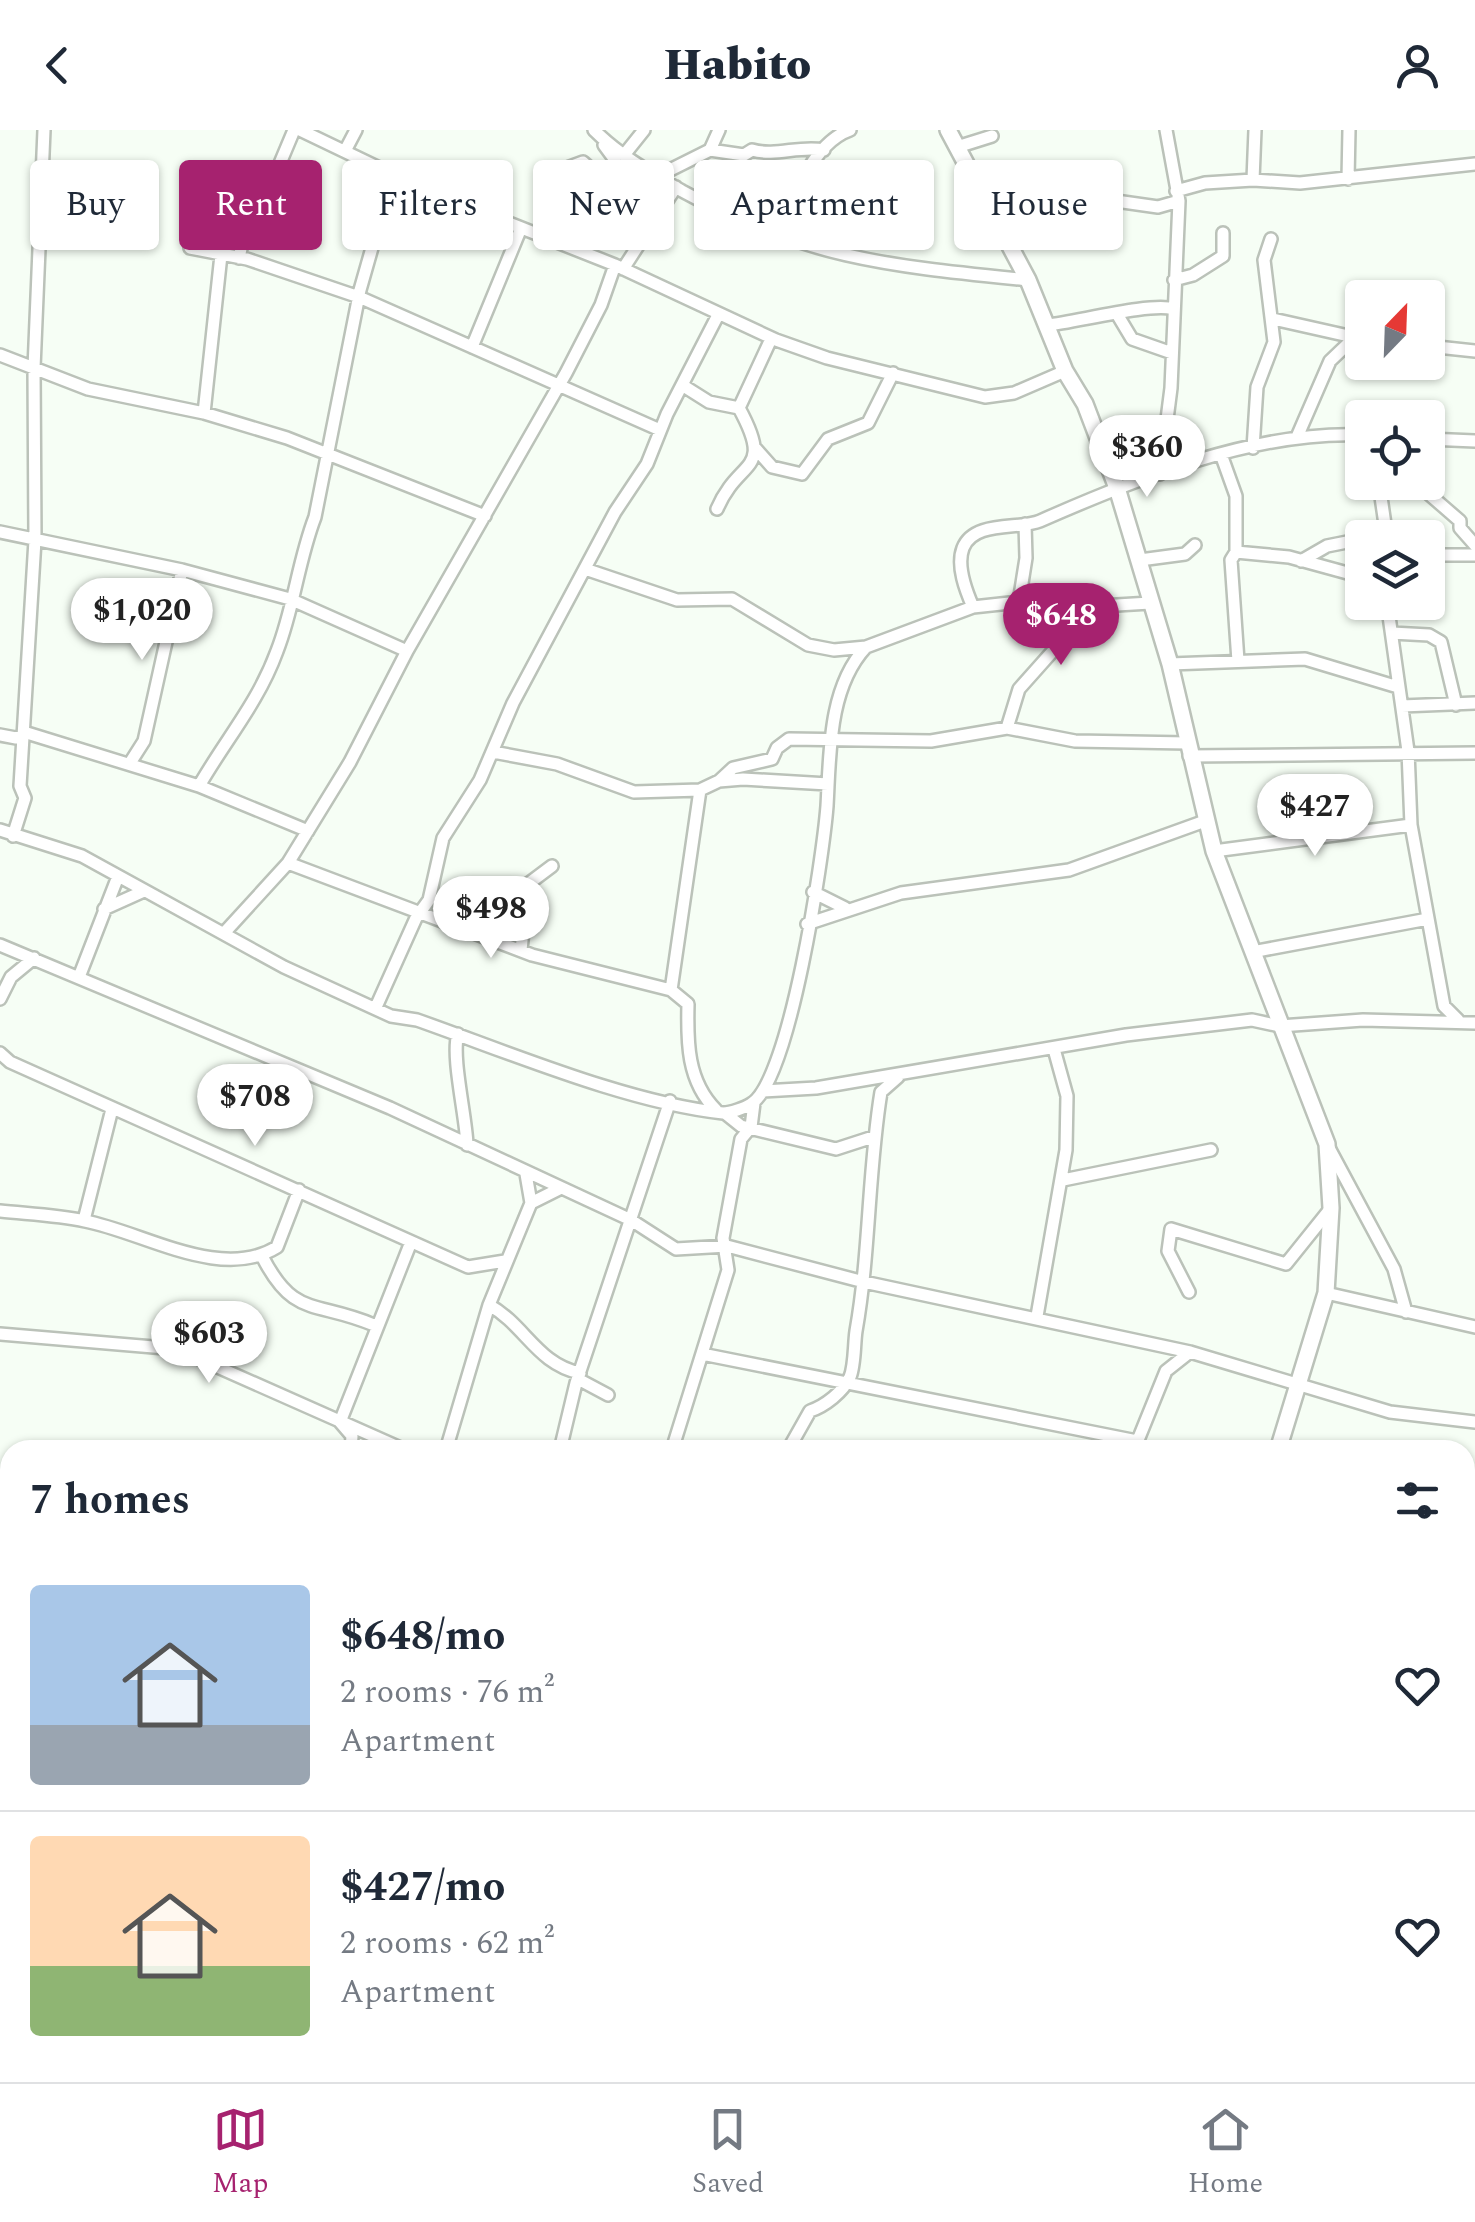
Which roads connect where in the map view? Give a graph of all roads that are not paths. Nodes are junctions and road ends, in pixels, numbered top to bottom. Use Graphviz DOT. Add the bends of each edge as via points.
graph roads {
  1 [pos="44,130"];
  2 [pos="297,130"];
  3 [pos="356,130"];
  4 [pos="644,130"];
  5 [pos="719,130"];
  6 [pos="850,130"];
  7 [pos="948,130"];
  8 [pos="1166,130"];
  9 [pos="1255,130"];
  10 [pos="1349,130"];
  11 [pos="598,134"];
  12 [pos="992,136"];
  13 [pos="957,148"];
  14 [pos="710,150"];
  15 [pos="824,150"];
  16 [pos="345,151"];
  17 [pos="624,155"];
  18 [pos="364,160"];
  19 [pos="615,160"];
  20 [pos="632,160"];
  21 [pos="817,160"];
  22 [pos="963,160"];
  23 [pos="1475,164"];
  24 [pos="674,167"];
  25 [pos="1348,179"];
  26 [pos="1253,180"];
  27 [pos="676,187"];
  28 [pos="694,196"];
  29 [pos="1178,196"];
  30 [pos="1123,202"];
  31 [pos="513,225"];
  32 [pos="521,228"];
  33 [pos="533,232"];
  34 [pos="1222,233"];
  35 [pos="1270,239"];
  36 [pos="199,250"];
  37 [pos="372,250"];
  38 [pos="577,250"];
  39 [pos="824,250"];
  40 [pos="1011,250"];
  41 [pos="221,255"];
  42 [pos="239,258"];
  43 [pos="619,267"];
  44 [pos="1028,280"];
  45 [pos="1174,280"];
  46 [pos="359,297"];
  47 [pos="1172,309"];
  48 [pos="1116,314"];
  49 [pos="718,315"];
  50 [pos="1273,319"];
  51 [pos="1048,325"];
  52 [pos="1345,336"];
  53 [pos="772,339"];
  54 [pos="472,347"];
  55 [pos="1445,348"];
  56 [pos="1345,349"];
  57 [pos="1475,351"];
  58 [pos="1172,353"];
  59 [pos="0,355"];
  60 [pos="34,368"];
  61 [pos="1065,371"];
  62 [pos="892,373"];
  63 [pos="682,384"];
  64 [pos="558,386"];
  65 [pos="738,408"];
  66 [pos="204,413"];
  67 [pos="660,430"];
  68 [pos="1296,437"];
  69 [pos="1345,437"];
  70 [pos="1445,440"];
  71 [pos="1475,441"];
  72 [pos="1254,448"];
  73 [pos="756,449"];
  74 [pos="327,452"];
  75 [pos="1222,456"];
  76 [pos="1160,474"];
  77 [pos="1116,488"];
  78 [pos="1436,500"];
  79 [pos="717,509"];
  80 [pos="486,516"];
  81 [pos="1026,524"];
  82 [pos="0,532"];
  83 [pos="35,540"];
  84 [pos="1345,542"];
  85 [pos="1195,545"];
  86 [pos="1475,545"];
  87 [pos="1236,552"];
  88 [pos="1445,555"];
  89 [pos="1475,555"];
  90 [pos="1140,560"];
  91 [pos="1301,561"];
  92 [pos="585,569"];
  93 [pos="182,570"];
  94 [pos="1345,573"];
  95 [pos="290,599"];
  96 [pos="1019,602"];
  97 [pos="1150,603"];
  98 [pos="1084,607"];
  99 [pos="973,608"];
  100 [pos="1389,620"];
  101 [pos="1392,633"];
  102 [pos="866,648"];
  103 [pos="406,651"];
  104 [pos="1238,661"];
  105 [pos="1170,664"];
  106 [pos="1398,687"];
  107 [pos="1475,702"];
  108 [pos="1456,704"];
  109 [pos="1402,706"];
  110 [pos="1007,728"];
  111 [pos="27,733"];
  112 [pos="0,735"];
  113 [pos="144,740"];
  114 [pos="832,741"];
  115 [pos="1188,750"];
  116 [pos="1408,751"];
  117 [pos="493,752"];
  118 [pos="1475,753"];
  119 [pos="130,763"];
  120 [pos="148,768"];
  121 [pos="718,781"];
  122 [pos="828,784"];
  123 [pos="199,786"];
  124 [pos="700,790"];
  125 [pos="1205,822"];
  126 [pos="1410,825"];
  127 [pos="0,830"];
  128 [pos="308,831"];
  129 [pos="14,836"];
  130 [pos="1214,851"];
  131 [pos="288,863"];
  132 [pos="552,866"];
  133 [pos="117,879"];
  134 [pos="144,891"];
  135 [pos="813,892"];
  136 [pos="846,908"];
  137 [pos="104,909"];
  138 [pos="418,914"];
  139 [pos="1428,919"];
  140 [pos="807,924"];
  141 [pos="225,932"];
  142 [pos="0,944"];
  143 [pos="522,950"];
  144 [pos="1252,952"];
  145 [pos="34,958"];
  146 [pos="79,978"];
  147 [pos="671,990"];
  148 [pos="0,999"];
  149 [pos="376,1008"];
  150 [pos="1458,1020"];
  151 [pos="1475,1023"];
  152 [pos="1280,1026"];
  153 [pos="458,1034"];
  154 [pos="1054,1049"];
  155 [pos="0,1052"];
  156 [pos="902,1074"];
  157 [pos="867,1080"];
  158 [pos="763,1091"];
  159 [pos="880,1092"];
  160 [pos="670,1101"];
  161 [pos="754,1103"];
  162 [pos="112,1109"];
  163 [pos="721,1112"];
  164 [pos="752,1127"];
  165 [pos="873,1137"];
  166 [pos="1327,1144"];
  167 [pos="467,1145"];
  168 [pos="1212,1150"];
  169 [pos="526,1174"];
  170 [pos="1063,1180"];
  171 [pos="560,1189"];
  172 [pos="300,1190"];
  173 [pos="531,1203"];
  174 [pos="1331,1208"];
  175 [pos="0,1211"];
  176 [pos="84,1220"];
  177 [pos="632,1220"];
  178 [pos="411,1242"];
  179 [pos="727,1246"];
  180 [pos="262,1256"];
  181 [pos="504,1261"];
  182 [pos="864,1282"];
  183 [pos="1189,1292"];
  184 [pos="1326,1293"];
  185 [pos="490,1306"];
  186 [pos="1406,1312"];
  187 [pos="1037,1316"];
  188 [pos="374,1325"];
  189 [pos="1475,1328"];
  190 [pos="3,1331"];
  191 [pos="1190,1352"];
  192 [pos="702,1354"];
  193 [pos="579,1376"];
  194 [pos="843,1384"];
  195 [pos="1298,1386"];
  196 [pos="608,1395"];
  197 [pos="340,1422"];
  198 [pos="1475,1422"];
  199 [pos="352,1440"];
  200 [pos="382,1440"];
  201 [pos="449,1440"];
  202 [pos="563,1440"];
  203 [pos="675,1440"];
  204 [pos="794,1440"];
  205 [pos="1112,1440"];
  206 [pos="1138,1440"];
  207 [pos="1281,1440"];
  1 -- 60 [label="street"];
  2 -- 16 [label="street"];
  2 -- 42 [label="street" via="268,192 248,216"];
  3 -- 16 [label="street"];
  4 -- 17 [label="street"];
  5 -- 14 [label="street"];
  6 -- 15 [label="street"];
  7 -- 13 [label="street"];
  8 -- 29 [label="street"];
  9 -- 26 [label="street"];
  10 -- 25 [label="street"];
  11 -- 17 [label="street"];
  11 -- 19 [label="street"];
  12 -- 13 [label="street"];
  13 -- 22 [label="street"];
  14 -- 15 [label="street"];
  14 -- 24 [label="street"];
  15 -- 21 [label="street"];
  16 -- 18 [label="street"];
  17 -- 20 [label="street"];
  23 -- 25 [label="street"];
  25 -- 26 [label="street"];
  26 -- 29 [label="street"];
  27 -- 28 [label="street"];
  27 -- 43 [label="street"];
  29 -- 30 [label="street" via="1158,207"];
  29 -- 45 [label="street"];
  31 -- 32 [label="street"];
  32 -- 33 [label="street"];
  32 -- 54 [label="street"];
  34 -- 45 [label="street" via="1224,256"];
  35 -- 50 [label="street" via="1264,260"];
  36 -- 41 [label="street"];
  37 -- 46 [label="street"];
  38 -- 43 [label="street"];
  39 -- 44 [label="street" via="874,264"];
  40 -- 44 [label="street"];
  41 -- 42 [label="street"];
  41 -- 66 [label="street"];
  42 -- 46 [label="street"];
  43 -- 49 [label="street"];
  43 -- 64 [label="street"];
  44 -- 51 [label="street"];
  45 -- 47 [label="street"];
  46 -- 54 [label="street"];
  46 -- 74 [label="street"];
  47 -- 48 [label="street"];
  47 -- 58 [label="street"];
  48 -- 51 [label="street"];
  48 -- 58 [label="street" via="1132,339"];
  49 -- 53 [label="street"];
  49 -- 63 [label="street"];
  50 -- 52 [label="street"];
  50 -- 72 [label="street" via="1274,342 1257,388"];
  51 -- 61 [label="street"];
  53 -- 62 [label="street"];
  53 -- 65 [label="street"];
  54 -- 64 [label="street"];
  55 -- 57 [label="street"];
  56 -- 68 [label="street" via="1330,361"];
  58 -- 76 [label="street"];
  59 -- 60 [label="street"];
  60 -- 66 [label="street" via="88,389"];
  60 -- 83 [label="street"];
  61 -- 62 [label="street" via="1014,393 985,397"];
  61 -- 77 [label="street" via="1085,404"];
  62 -- 73 [label="street" via="868,423 828,439 802,474 772,466"];
  63 -- 65 [label="street" via="708,402"];
  63 -- 67 [label="street"];
  64 -- 67 [label="street"];
  64 -- 80 [label="street"];
  65 -- 73 [label="street"];
  66 -- 74 [label="street"];
  67 -- 92 [label="street"];
  68 -- 69 [label="street"];
  68 -- 72 [label="street"];
  70 -- 71 [label="street"];
  72 -- 75 [label="street"];
  73 -- 79 [label="street"];
  74 -- 80 [label="street"];
  74 -- 95 [label="street"];
  75 -- 76 [label="street"];
  75 -- 87 [label="street" via="1236,496"];
  76 -- 77 [label="street"];
  77 -- 81 [label="street"];
  77 -- 90 [label="street"];
  78 -- 86 [label="street"];
  80 -- 103 [label="street"];
  81 -- 96 [label="street"];
  81 -- 99 [label="street" via="998,526 963,548 962,573"];
  82 -- 83 [label="street"];
  83 -- 93 [label="street"];
  83 -- 111 [label="street"];
  84 -- 91 [label="street"];
  85 -- 90 [label="street" via="1185,554"];
  87 -- 91 [label="street"];
  87 -- 104 [label="street" via="1231,560"];
  88 -- 89 [label="street"];
  90 -- 97 [label="street"];
  91 -- 94 [label="street"];
  92 -- 102 [label="street" via="676,600 732,599 808,645"];
  92 -- 117 [label="street"];
  93 -- 95 [label="street"];
  93 -- 113 [label="street"];
  95 -- 103 [label="street"];
  95 -- 123 [label="street" via="252,708"];
  96 -- 98 [label="street"];
  96 -- 99 [label="street"];
  97 -- 98 [label="street"];
  97 -- 105 [label="street"];
  98 -- 110 [label="street" via="1019,689"];
  99 -- 102 [label="street"];
  100 -- 101 [label="street"];
  101 -- 106 [label="street"];
  101 -- 108 [label="street" via="1440,642"];
  102 -- 114 [label="street" via="846,678"];
  103 -- 128 [label="street"];
  104 -- 105 [label="street"];
  104 -- 106 [label="street" via="1305,659"];
  105 -- 115 [label="street"];
  106 -- 109 [label="street"];
  107 -- 108 [label="street"];
  108 -- 109 [label="street"];
  109 -- 116 [label="street"];
  110 -- 114 [label="street" via="931,742"];
  110 -- 115 [label="street"];
  111 -- 112 [label="street"];
  111 -- 119 [label="street"];
  111 -- 129 [label="street" via="24,798"];
  113 -- 119 [label="street"];
  113 -- 120 [label="street"];
  114 -- 121 [label="street" via="790,740 772,759 733,768"];
  114 -- 122 [label="street"];
  115 -- 116 [label="street"];
  115 -- 125 [label="street"];
  116 -- 118 [label="street"];
  116 -- 126 [label="street"];
  117 -- 124 [label="street" via="557,764 634,792"];
  117 -- 138 [label="street" via="443,838 429,900"];
  119 -- 120 [label="street"];
  120 -- 123 [label="street"];
  121 -- 122 [label="street"];
  121 -- 124 [label="street"];
  122 -- 135 [label="street"];
  123 -- 128 [label="street"];
  124 -- 147 [label="street"];
  125 -- 130 [label="street"];
  125 -- 136 [label="street" via="1069,870 901,893"];
  126 -- 130 [label="street"];
  126 -- 139 [label="street"];
  127 -- 129 [label="street"];
  128 -- 131 [label="street"];
  129 -- 133 [label="street" via="82,856"];
  130 -- 144 [label="street"];
  131 -- 138 [label="street"];
  131 -- 141 [label="street"];
  132 -- 143 [label="street" via="528,884"];
  133 -- 134 [label="street"];
  133 -- 137 [label="street"];
  134 -- 137 [label="street"];
  134 -- 141 [label="street"];
  135 -- 136 [label="street"];
  135 -- 140 [label="street"];
  136 -- 140 [label="street"];
  137 -- 146 [label="street"];
  138 -- 143 [label="street"];
  138 -- 149 [label="street"];
  139 -- 144 [label="street"];
  139 -- 150 [label="street" via="1444,1006"];
  140 -- 158 [label="street" via="780,1062"];
  141 -- 149 [label="street"];
  142 -- 145 [label="street"];
  143 -- 147 [label="street"];
  144 -- 152 [label="street"];
  145 -- 146 [label="street"];
  145 -- 148 [label="street"];
  146 -- 167 [label="street"];
  147 -- 163 [label="street" via="688,1004 687,1050 702,1096"];
  149 -- 153 [label="street"];
  150 -- 151 [label="street"];
  150 -- 152 [label="street"];
  152 -- 154 [label="street" via="1252,1020"];
  152 -- 166 [label="street"];
  153 -- 160 [label="street"];
  153 -- 167 [label="street"];
  154 -- 156 [label="street"];
  154 -- 170 [label="street" via="1067,1096"];
  155 -- 162 [label="street"];
  156 -- 157 [label="street"];
  156 -- 159 [label="street"];
  157 -- 158 [label="street"];
  157 -- 159 [label="street"];
  158 -- 161 [label="street"];
  159 -- 165 [label="street"];
  160 -- 163 [label="street"];
  160 -- 177 [label="street"];
  161 -- 163 [label="street"];
  161 -- 164 [label="street"];
  162 -- 172 [label="street"];
  162 -- 176 [label="street"];
  163 -- 164 [label="street"];
  164 -- 165 [label="street" via="836,1149"];
  164 -- 179 [label="street" via="741,1139"];
  165 -- 182 [label="street"];
  166 -- 174 [label="street"];
  166 -- 186 [label="street" via="1394,1269"];
  167 -- 169 [label="street"];
  168 -- 170 [label="street"];
  169 -- 171 [label="street"];
  169 -- 173 [label="street"];
  170 -- 187 [label="street"];
  171 -- 173 [label="street"];
  171 -- 177 [label="street"];
  172 -- 178 [label="street"];
  172 -- 180 [label="street" via="277,1247"];
  173 -- 181 [label="street"];
  174 -- 183 [label="street" via="1286,1264 1171,1228 1168,1251"];
  174 -- 184 [label="street"];
  175 -- 176 [label="street"];
  176 -- 180 [label="street" via="162,1247 238,1263"];
  177 -- 179 [label="street" via="676,1249"];
  177 -- 193 [label="street"];
  178 -- 181 [label="street" via="468,1267"];
  178 -- 188 [label="street"];
  179 -- 182 [label="street"];
  179 -- 192 [label="street" via="728,1270"];
  180 -- 188 [label="street" via="293,1302"];
  181 -- 185 [label="street"];
  182 -- 187 [label="street"];
  182 -- 194 [label="street" via="850,1377"];
  184 -- 186 [label="street"];
  184 -- 195 [label="street"];
  185 -- 193 [label="street" via="512,1319 532,1348"];
  185 -- 201 [label="street"];
  186 -- 189 [label="street"];
  187 -- 191 [label="street"];
  188 -- 197 [label="street"];
  190 -- 197 [label="street" via="177,1349"];
  191 -- 195 [label="street"];
  191 -- 206 [label="street" via="1166,1372"];
  192 -- 194 [label="street"];
  192 -- 203 [label="street"];
  193 -- 196 [label="street"];
  193 -- 202 [label="street"];
  194 -- 204 [label="street" via="825,1406 810,1411"];
  194 -- 205 [label="street" via="968,1404"];
  195 -- 198 [label="street" via="1390,1412"];
  195 -- 207 [label="street"];
  197 -- 199 [label="street"];
  197 -- 200 [label="street"];
}
